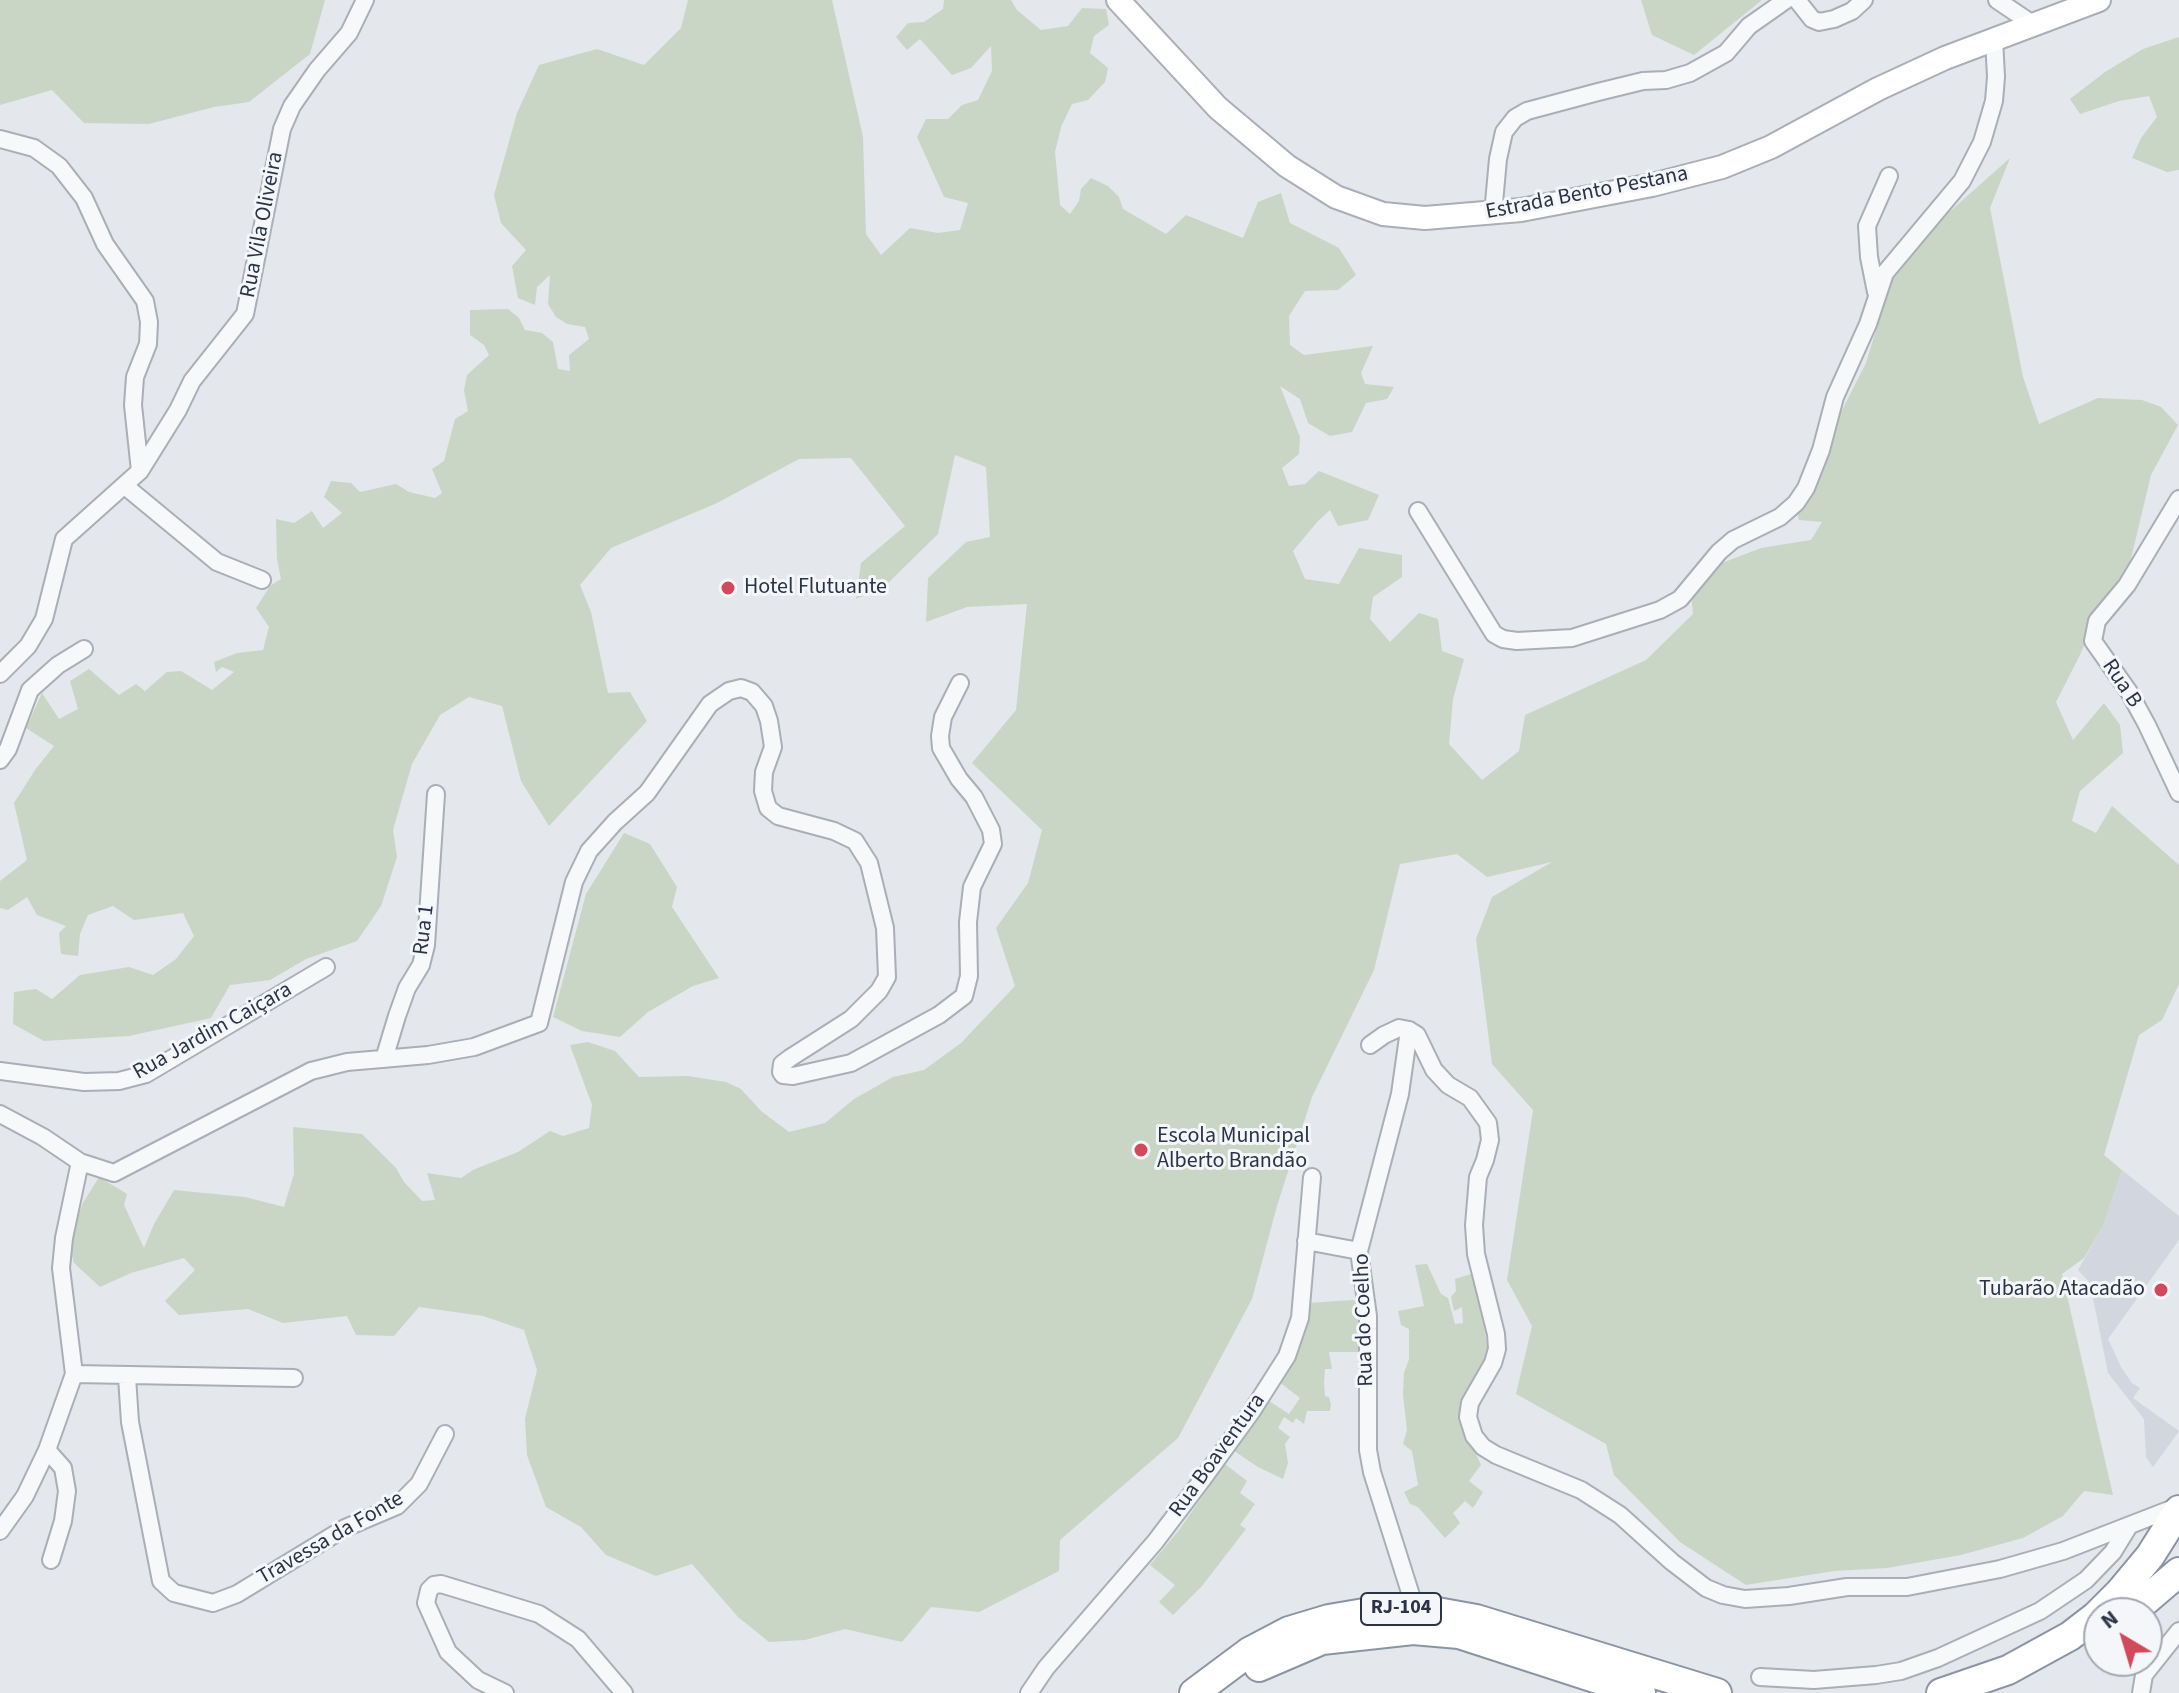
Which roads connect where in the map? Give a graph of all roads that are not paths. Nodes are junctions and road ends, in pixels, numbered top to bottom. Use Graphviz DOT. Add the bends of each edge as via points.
graph roads {
  1 [pos="365,0"];
  2 [pos="1118,0"];
  3 [pos="1786,0"];
  4 [pos="1797,0"];
  5 [pos="1864,0"];
  6 [pos="1997,0"];
  7 [pos="2099,0"];
  8 [pos="2031,23"];
  9 [pos="1994,39"];
  10 [pos="0,139"];
  11 [pos="1889,176"];
  12 [pos="1493,214"];
  13 [pos="1877,293"];
  14 [pos="140,471"];
  15 [pos="125,486"];
  16 [pos="2179,499"];
  17 [pos="1418,511"];
  18 [pos="262,580"];
  19 [pos="84,649"];
  20 [pos="0,674"];
  21 [pos="960,683"];
  22 [pos="0,760"];
  23 [pos="2179,793"];
  24 [pos="436,794"];
  25 [pos="326,967"];
  26 [pos="1409,1030"];
  27 [pos="1370,1045"];
  28 [pos="384,1059"];
  29 [pos="0,1071"];
  30 [pos="0,1114"];
  31 [pos="80,1162"];
  32 [pos="1312,1177"];
  33 [pos="1306,1241"];
  34 [pos="1359,1251"];
  35 [pos="74,1374"];
  36 [pos="127,1377"];
  37 [pos="294,1378"];
  38 [pos="445,1434"];
  39 [pos="47,1450"];
  40 [pos="2179,1508"];
  41 [pos="2130,1525"];
  42 [pos="0,1531"];
  43 [pos="51,1560"];
  44 [pos="2179,1572"];
  45 [pos="2150,1597"];
  46 [pos="1415,1608"];
  47 [pos="2179,1631"];
  48 [pos="2083,1647"];
  49 [pos="1760,1677"];
  50 [pos="505,1693"];
  51 [pos="624,1693"];
  52 [pos="1029,1693"];
  53 [pos="1194,1693"];
  54 [pos="1224,1693"];
  55 [pos="1641,1693"];
  56 [pos="1717,1693"];
  57 [pos="1941,1693"];
  58 [pos="1996,1693"];
  59 [pos="2141,1693"];
  1 -- 14 [label="street, Rua Vila Oliveira" via="349,33 317,70 282,129 245,314 192,381"];
  2 -- 12 [label="main road, Estrada Bento Pestana" via="1218,108 1287,166 1336,197 1383,214"];
  3 -- 12 [label="street" via="1749,26 1726,53 1690,73 1598,92 1515,118 1504,132"];
  4 -- 5 [label="street" via="1819,22 1852,11"];
  6 -- 8 [label="street"];
  7 -- 8 [label="main road, Estrada Bento Pestana"];
  8 -- 9 [label="main road, Estrada Bento Pestana"];
  9 -- 12 [label="main road, Estrada Bento Pestana" via="1722,167"];
  9 -- 13 [label="street" via="1994,101 1982,142 1962,181 1900,252"];
  10 -- 14 [label="street" via="34,148 59,166 145,301 148,344 135,377 133,405"];
  11 -- 13 [label="street" via="1867,226"];
  13 -- 17 [label="street" via="1835,397 1821,450 1796,503 1733,540 1680,599 1660,610 1572,638 1503,639 1483,619"];
  14 -- 15 [label="street, Rua Vila Oliveira"];
  15 -- 18 [label="street" via="217,562"];
  15 -- 20 [label="street, Rua Vila Oliveira" via="64,539 44,619 28,646"];
  16 -- 23 [label="street, Rua B" via="2093,632"];
  19 -- 22 [label="street" via="30,690"];
  21 -- 28 [label="street" via="943,717 941,748 974,797 993,844 972,887 964,996 939,1015 851,1063 793,1076 781,1072 782,1064 851,1019 879,991 887,977 885,928 869,863 855,841 768,808 763,791 773,747 769,721 764,706 741,688 710,704 647,793 589,851 574,882 539,1023 474,1047"];
  24 -- 28 [label="street, Rua 1" via="426,945"];
  25 -- 29 [label="street, Rua Jardim Caiçara" via="146,1074 84,1082"];
  26 -- 27 [label="street" via="1399,1028"];
  26 -- 34 [label="street, Rua do Coelho" via="1400,1094"];
  26 -- 41 [label="street" via="1417,1035 1434,1070 1470,1098 1488,1123 1490,1140 1478,1177 1474,1225 1497,1349 1468,1417 1483,1447 1581,1490 1620,1515 1706,1588 1745,1599 1847,1587 1907,1587 2000,1569"];
  28 -- 31 [label="street" via="311,1071 114,1173"];
  30 -- 31 [label="street"];
  31 -- 35 [label="street" via="61,1268"];
  32 -- 33 [label="street, Rua Boaventura"];
  33 -- 34 [label="street"];
  33 -- 52 [label="street, Rua Boaventura" via="1300,1318 1287,1356 1155,1542"];
  34 -- 46 [label="street, Rua do Coelho" via="1368,1316 1368,1450"];
  35 -- 36 [label="street"];
  35 -- 39 [label="street"];
  36 -- 37 [label="street"];
  36 -- 38 [label="street, Travessa da Fonte" via="130,1422 161,1581 174,1593 213,1603 237,1594 345,1528 397,1506 419,1484"];
  39 -- 42 [label="street" via="25,1496"];
  39 -- 43 [label="street" via="63,1468 67,1491"];
  40 -- 41 [label="street"];
  40 -- 57 [label="highway" via="2150,1556 2087,1623 2008,1670"];
  41 -- 49 [label="street" via="2086,1580 2040,1611 1938,1658 1876,1675"];
  44 -- 45 [label="highway"];
  46 -- 53 [label="highway, RJ-104" via="1329,1619 1289,1631 1249,1652"];
  46 -- 56 [label="highway, RJ-104" via="1476,1619"];
  47 -- 59 [label="street" via="2144,1675"];
  48 -- 58 [label="highway"];
  50 -- 51 [label="street" via="478,1680 448,1652 426,1603 429,1590 441,1584 539,1614 578,1639"];
  54 -- 55 [label="highway, RJ-104" via="1270,1660 1322,1640 1413,1630 1459,1634"];
}
